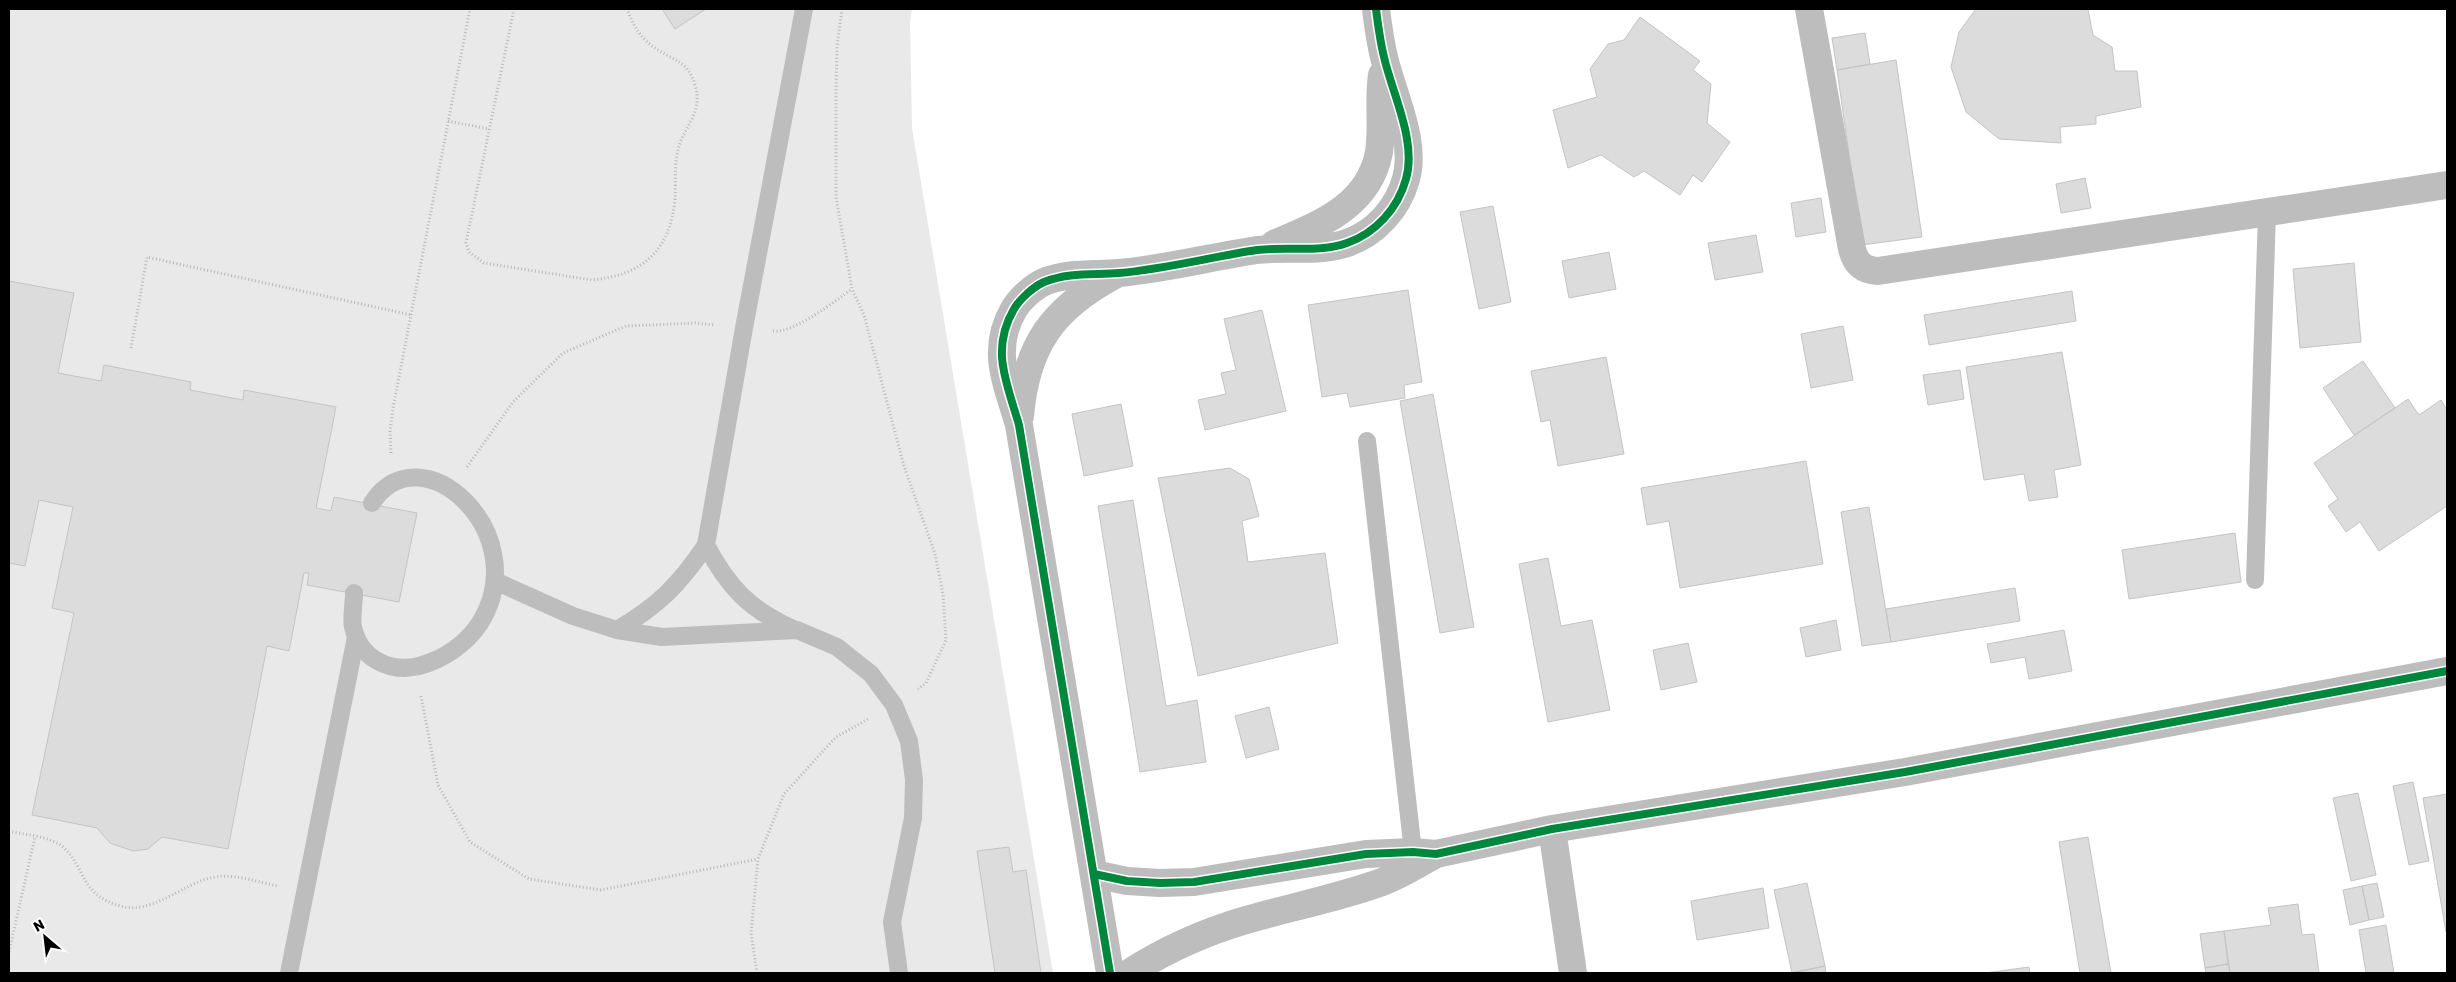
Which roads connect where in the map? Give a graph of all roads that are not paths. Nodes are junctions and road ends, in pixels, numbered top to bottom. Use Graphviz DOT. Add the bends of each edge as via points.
graph roads {
  1 [pos="804,9"];
  2 [pos="1376,9"];
  3 [pos="1809,9"];
  4 [pos="1384,58"];
  5 [pos="2447,185"];
  6 [pos="2267,212"];
  7 [pos="1260,250"];
  8 [pos="1120,273"];
  9 [pos="1019,425"];
  10 [pos="1367,441"];
  11 [pos="372,503"];
  12 [pos="706,545"];
  13 [pos="2255,580"];
  14 [pos="495,581"];
  15 [pos="354,593"];
  16 [pos="617,630"];
  17 [pos="797,630"];
  18 [pos="356,637"];
  19 [pos="2447,672"];
  20 [pos="1552,829"];
  21 [pos="1424,853"];
  22 [pos="1094,874"];
  23 [pos="289,973"];
  24 [pos="898,973"];
  25 [pos="1110,973"];
  26 [pos="1129,973"];
  27 [pos="1573,973"];
  1 -- 12 [label="lane"];
  2 -- 4 [label="street"];
  3 -- 6 [label="street" via="1854,258 1868,270"];
  4 -- 7 [label="street" via="1379,153 1369,179 1354,200 1333,217"];
  4 -- 7 [label="street" via="1403,121 1408,153 1407,176 1400,199 1368,233 1347,243 1324,248"];
  5 -- 6 [label="street"];
  6 -- 13 [label="lane"];
  7 -- 8 [label="street"];
  8 -- 9 [label="street" via="1086,291 1057,318 1036,350 1023,386"];
  8 -- 9 [label="street" via="1072,275 1043,282 1020,300 1005,325 1000,353"];
  9 -- 22 [label="street"];
  10 -- 21 [label="lane"];
  11 -- 14 [label="lane" via="380,491 397,480 416,477 435,481 451,490 468,503 481,520 495,560"];
  12 -- 16 [label="lane" via="668,594"];
  12 -- 17 [label="lane" via="721,574 742,598 768,617"];
  14 -- 16 [label="lane" via="573,616"];
  14 -- 18 [label="lane" via="488,610 472,635 448,654 421,666 401,669 382,665 366,654"];
  15 -- 18 [label="lane"];
  16 -- 17 [label="lane" via="662,637"];
  17 -- 24 [label="lane" via="837,647 871,674 894,705 909,741 914,780 913,818 892,922"];
  18 -- 23 [label="lane"];
  19 -- 20 [label="street" via="1905,772"];
  20 -- 21 [label="street"];
  20 -- 27 [label="street"];
  21 -- 22 [label="street" via="1366,854 1194,882 1160,884"];
  21 -- 26 [label="street" via="1410,870 1382,882 1209,932"];
  22 -- 25 [label="street"];
}
